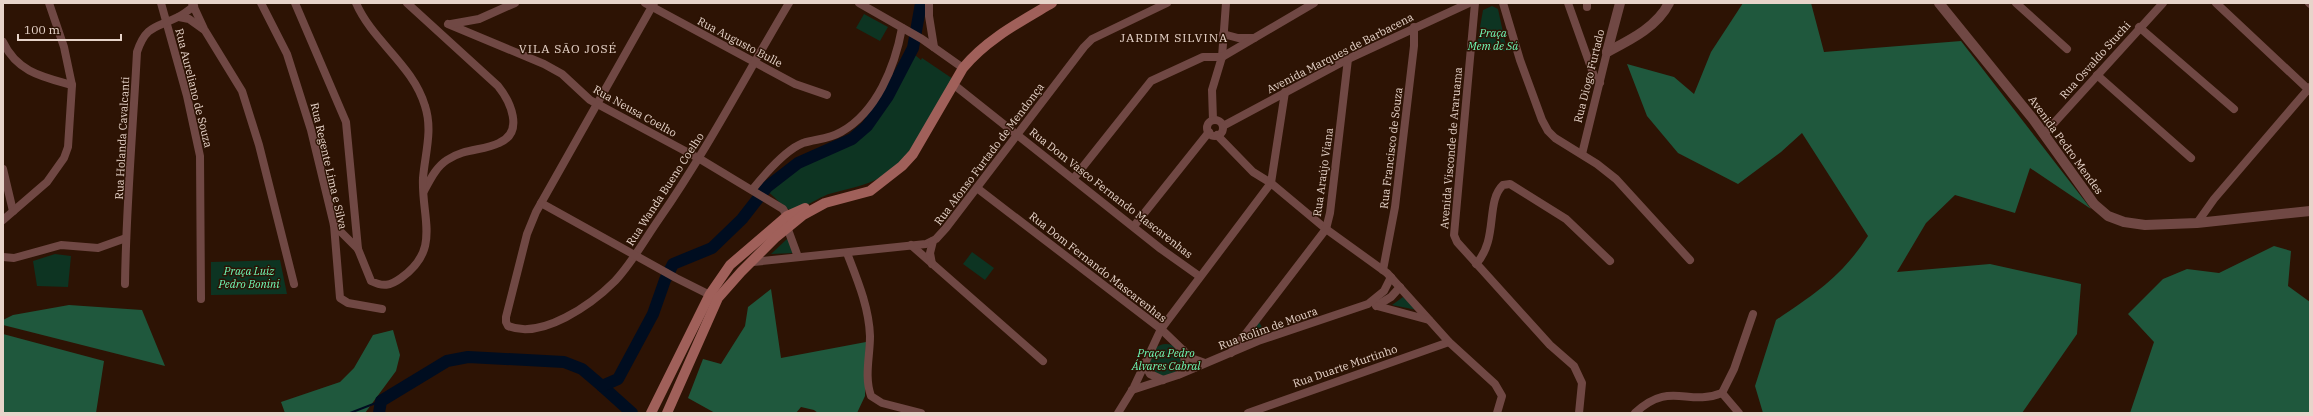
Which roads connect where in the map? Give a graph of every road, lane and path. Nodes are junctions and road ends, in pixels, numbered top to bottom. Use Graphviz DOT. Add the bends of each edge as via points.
graph roads {
  1 [pos="49,3"];
  2 [pos="161,3"];
  3 [pos="260,3"];
  4 [pos="295,3"];
  5 [pos="356,3"];
  6 [pos="407,3"];
  7 [pos="515,3"];
  8 [pos="788,3"];
  9 [pos="929,3"];
  10 [pos="1052,3"];
  11 [pos="1167,3"];
  12 [pos="1226,3"];
  13 [pos="1314,3"];
  14 [pos="1469,3"];
  15 [pos="1475,3"];
  16 [pos="1503,3"];
  17 [pos="1568,3"];
  18 [pos="1620,3"];
  19 [pos="1669,3"];
  20 [pos="1939,3"];
  21 [pos="2016,3"];
  22 [pos="2163,3"];
  23 [pos="2216,3"];
  24 [pos="193,4"];
  25 [pos="651,4"];
  26 [pos="863,4"];
  27 [pos="179,17"];
  28 [pos="166,22"];
  29 [pos="448,24"];
  30 [pos="432,25"];
  31 [pos="1414,27"];
  32 [pos="2140,27"];
  33 [pos="902,28"];
  34 [pos="204,29"];
  35 [pos="1223,34"];
  36 [pos="1255,38"];
  37 [pos="3,42"];
  38 [pos="934,47"];
  39 [pos="2067,49"];
  40 [pos="1607,52"];
  41 [pos="1222,57"];
  42 [pos="1348,59"];
  43 [pos="754,62"];
  44 [pos="962,68"];
  45 [pos="2097,74"];
  46 [pos="1600,83"];
  47 [pos="953,84"];
  48 [pos="72,85"];
  49 [pos="2309,89"];
  50 [pos="1285,92"];
  51 [pos="827,95"];
  52 [pos="597,104"];
  53 [pos="2234,109"];
  54 [pos="1213,120"];
  55 [pos="1223,126"];
  56 [pos="1018,134"];
  57 [pos="1213,134"];
  58 [pos="2044,134"];
  59 [pos="1582,154"];
  60 [pos="2191,158"];
  61 [pos="700,159"];
  62 [pos="3,169"];
  63 [pos="1074,178"];
  64 [pos="1268,182"];
  65 [pos="977,188"];
  66 [pos="754,191"];
  67 [pos="423,194"];
  68 [pos="840,198"];
  69 [pos="541,203"];
  70 [pos="13,211"];
  71 [pos="2310,211"];
  72 [pos="786,216"];
  73 [pos="3,220"];
  74 [pos="2197,222"];
  75 [pos="334,225"];
  76 [pos="1134,226"];
  77 [pos="787,227"];
  78 [pos="1326,228"];
  79 [pos="776,237"];
  80 [pos="126,238"];
  81 [pos="933,241"];
  82 [pos="911,245"];
  83 [pos="358,249"];
  84 [pos="847,253"];
  85 [pos="635,254"];
  86 [pos="798,257"];
  87 [pos="3,258"];
  88 [pos="1690,260"];
  89 [pos="1610,261"];
  90 [pos="753,262"];
  91 [pos="932,264"];
  92 [pos="1476,264"];
  93 [pos="1383,270"];
  94 [pos="1199,276"];
  95 [pos="1391,277"];
  96 [pos="125,284"];
  97 [pos="294,284"];
  98 [pos="1400,287"];
  99 [pos="714,296"];
  100 [pos="201,299"];
  101 [pos="1368,304"];
  102 [pos="1378,306"];
  103 [pos="382,309"];
  104 [pos="1752,314"];
  105 [pos="1429,320"];
  106 [pos="1161,329"];
  107 [pos="1174,341"];
  108 [pos="1154,342"];
  109 [pos="1449,342"];
  110 [pos="1182,349"];
  111 [pos="1231,353"];
  112 [pos="1043,361"];
  113 [pos="1144,363"];
  114 [pos="1205,363"];
  115 [pos="1178,375"];
  116 [pos="1163,380"];
  117 [pos="1132,390"];
  118 [pos="1722,393"];
  119 [pos="651,413"];
  120 [pos="667,413"];
  121 [pos="921,413"];
  122 [pos="1118,413"];
  123 [pos="1248,413"];
  124 [pos="1497,413"];
  125 [pos="1578,413"];
  126 [pos="1634,413"];
  127 [pos="1738,413"];
  1 -- 48 [label="street" via="64,47"];
  2 -- 28 [label="street, Rua Aureliano de Souza"];
  3 -- 75 [label="street, Rua Regente Lima e Silva" via="286,54 302,98"];
  4 -- 83 [label="street" via="346,122"];
  5 -- 67 [label="street" via="368,26 404,66 426,106 429,128"];
  6 -- 30 [label="street"];
  7 -- 29 [label="street" via="479,20"];
  8 -- 43 [label="street, Rua Wanda Bueno Coelho"];
  9 -- 38 [label="street"];
  10 -- 44 [label="main road" via="989,42"];
  11 -- 56 [label="street, Rua Afonso Furtado de Mendonça" via="1092,39"];
  12 -- 35 [label="street"];
  13 -- 36 [label="street"];
  14 -- 31 [label="street, Avenida Marques de Barbacena"];
  15 -- 92 [label="street, Avenida Visconde de Araruama" via="1454,235"];
  16 -- 59 [label="street" via="1542,120 1555,138"];
  17 -- 46 [label="street" via="1594,76"];
  18 -- 40 [label="street, Rua Diogo Furtado"];
  19 -- 40 [label="street" via="1651,25"];
  20 -- 58 [label="street, Avenida Pedro Mendes"];
  21 -- 39 [label="street"];
  22 -- 32 [label="street, Rua Osvaldo Stuchi"];
  23 -- 49 [label="street"];
  24 -- 27 [label="street, Rua Holanda Cavalcanti"];
  24 -- 34 [label="street"];
  25 -- 43 [label="street, Rua Augusto Bulle"];
  25 -- 52 [label="street"];
  26 -- 33 [label="street"];
  27 -- 28 [label="street, Rua Holanda Cavalcanti"];
  27 -- 34 [label="street" via="190,20"];
  28 -- 80 [label="street, Rua Holanda Cavalcanti" via="151,28 143,36 137,52"];
  28 -- 100 [label="street, Rua Aureliano de Souza" via="187,96 200,156"];
  29 -- 30 [label="street"];
  29 -- 52 [label="street, Rua Neusa Coelho" via="544,64 562,74 584,96"];
  30 -- 67 [label="street" via="505,95 512,109 514,125 505,140 489,147 475,148 446,160 435,171"];
  31 -- 42 [label="street, Avenida Marques de Barbacena"];
  31 -- 93 [label="street, Rua Francisco de Souza" via="1395,207"];
  32 -- 45 [label="street, Rua Osvaldo Stuchi"];
  32 -- 53 [label="street"];
  33 -- 38 [label="street"];
  33 -- 66 [label="street" via="895,61 886,81 858,119 840,133 802,144 782,158"];
  34 -- 97 [label="street" via="242,91 259,145"];
  35 -- 36 [label="street" via="1238,38"];
  35 -- 41 [label="street"];
  36 -- 41 [label="street"];
  37 -- 48 [label="street" via="19,64 33,74"];
  38 -- 44 [label="street"];
  40 -- 46 [label="street, Rua Diogo Furtado"];
  41 -- 54 [label="street" via="1212,90"];
  41 -- 63 [label="street" via="1203,57 1151,82"];
  42 -- 50 [label="street, Avenida Marques de Barbacena"];
  42 -- 78 [label="street, Rua Araújo Viana" via="1330,213"];
  43 -- 51 [label="street, Rua Augusto Bulle" via="795,84"];
  43 -- 61 [label="street, Rua Wanda Bueno Coelho"];
  44 -- 47 [label="main road"];
  45 -- 58 [label="street, Rua Osvaldo Stuchi"];
  45 -- 60 [label="street"];
  46 -- 59 [label="street, Rua Diogo Furtado"];
  47 -- 56 [label="street, Rua Dom Vasco Fernando Mascarenhas"];
  47 -- 68 [label="main road" via="916,149 902,166 870,191"];
  48 -- 70 [label="street" via="68,147 64,158 47,182"];
  49 -- 74 [label="street"];
  50 -- 55 [label="street, Avenida Marques de Barbacena"];
  50 -- 64 [label="street"];
  52 -- 61 [label="street, Rua Neusa Coelho"];
  52 -- 69 [label="street"];
  54 -- 55 [label="street"];
  54 -- 57 [label="street" via="1208,126"];
  55 -- 57 [label="street" via="1221,133"];
  56 -- 63 [label="street, Rua Dom Vasco Fernando Mascarenhas"];
  56 -- 65 [label="street, Rua Afonso Furtado de Mendonça"];
  57 -- 64 [label="street"];
  57 -- 76 [label="street"];
  58 -- 74 [label="street, Avenida Pedro Mendes" via="2094,204 2108,216 2124,222 2145,225"];
  59 -- 88 [label="street" via="1621,184"];
  61 -- 66 [label="street, Rua Neusa Coelho"];
  61 -- 85 [label="street, Rua Wanda Bueno Coelho"];
  62 -- 70 [label="street"];
  63 -- 76 [label="street, Rua Dom Vasco Fernando Mascarenhas"];
  64 -- 78 [label="street"];
  64 -- 94 [label="street"];
  65 -- 81 [label="street, Rua Afonso Furtado de Mendonça"];
  65 -- 106 [label="street, Rua Dom Fernando Mascarenhas"];
  66 -- 72 [label="street, Rua Neusa Coelho" via="783,209"];
  67 -- 83 [label="street" via="428,222 425,248 421,258 405,276 388,286 371,281"];
  68 -- 72 [label="main road" via="824,199"];
  68 -- 77 [label="main road" via="825,203"];
  69 -- 85 [label="street"];
  69 -- 85 [label="street, Rua Wanda Bueno Coelho" via="527,234 506,325 528,330 568,315 584,306 616,280"];
  70 -- 73 [label="street"];
  71 -- 74 [label="street, Avenida Pedro Mendes"];
  72 -- 79 [label="main road"];
  72 -- 99 [label="main road" via="730,265"];
  75 -- 83 [label="street"];
  75 -- 103 [label="street, Rua Regente Lima e Silva" via="340,298 348,303"];
  76 -- 94 [label="street, Rua Dom Vasco Fernando Mascarenhas"];
  77 -- 79 [label="main road"];
  77 -- 86 [label="street"];
  78 -- 93 [label="street"];
  78 -- 111 [label="street, Rua Araújo Viana"];
  79 -- 90 [label="main road"];
  80 -- 87 [label="street" via="91,249 62,245 14,258"];
  80 -- 96 [label="street, Rua Holanda Cavalcanti"];
  81 -- 82 [label="street, Rua Afonso Furtado de Mendonça"];
  81 -- 91 [label="street" via="930,253"];
  82 -- 84 [label="street, Rua Afonso Furtado de Mendonça"];
  82 -- 91 [label="street"];
  84 -- 86 [label="street, Rua Afonso Furtado de Mendonça"];
  84 -- 121 [label="street" via="867,315 870,336 867,380 871,396 882,403"];
  85 -- 99 [label="street"];
  86 -- 90 [label="street, Rua Afonso Furtado de Mendonça"];
  89 -- 92 [label="street" via="1566,219 1510,184 1503,185 1497,193 1487,250"];
  90 -- 99 [label="main road"];
  91 -- 112 [label="street"];
  92 -- 125 [label="street, Avenida Visconde de Araruama" via="1550,345 1574,366 1582,383"];
  93 -- 95 [label="street"];
  94 -- 106 [label="street"];
  95 -- 98 [label="street"];
  95 -- 101 [label="street, Rua Rolim de Moura" via="1384,292"];
  98 -- 102 [label="street"];
  98 -- 105 [label="street"];
  99 -- 119 [label="main road"];
  99 -- 120 [label="main road"];
  101 -- 102 [label="street, Rua Rolim de Moura"];
  101 -- 111 [label="street, Rua Rolim de Moura" via="1258,341"];
  102 -- 105 [label="street, Rua Rolim de Moura"];
  104 -- 118 [label="street" via="1734,369"];
  105 -- 109 [label="street"];
  106 -- 107 [label="street, Rua Dom Fernando Mascarenhas"];
  106 -- 108 [label="street"];
  107 -- 108 [label="street" via="1163,339"];
  107 -- 110 [label="street, Rua Dom Fernando Mascarenhas"];
  108 -- 113 [label="street"];
  109 -- 123 [label="street, Rua Duarte Murtinho"];
  109 -- 124 [label="street" via="1500,391 1502,400"];
  110 -- 114 [label="street, Rua Dom Fernando Mascarenhas" via="1193,359"];
  110 -- 115 [label="street" via="1185,363"];
  111 -- 114 [label="street, Rua Rolim de Moura"];
  113 -- 116 [label="street" via="1150,374"];
  113 -- 117 [label="street"];
  114 -- 115 [label="street, Rua Rolim de Moura"];
  115 -- 116 [label="street, Rua Rolim de Moura"];
  116 -- 117 [label="street, Rua Rolim de Moura"];
  117 -- 122 [label="street"];
  118 -- 126 [label="street" via="1705,397 1658,397"];
  118 -- 127 [label="street"];
}
